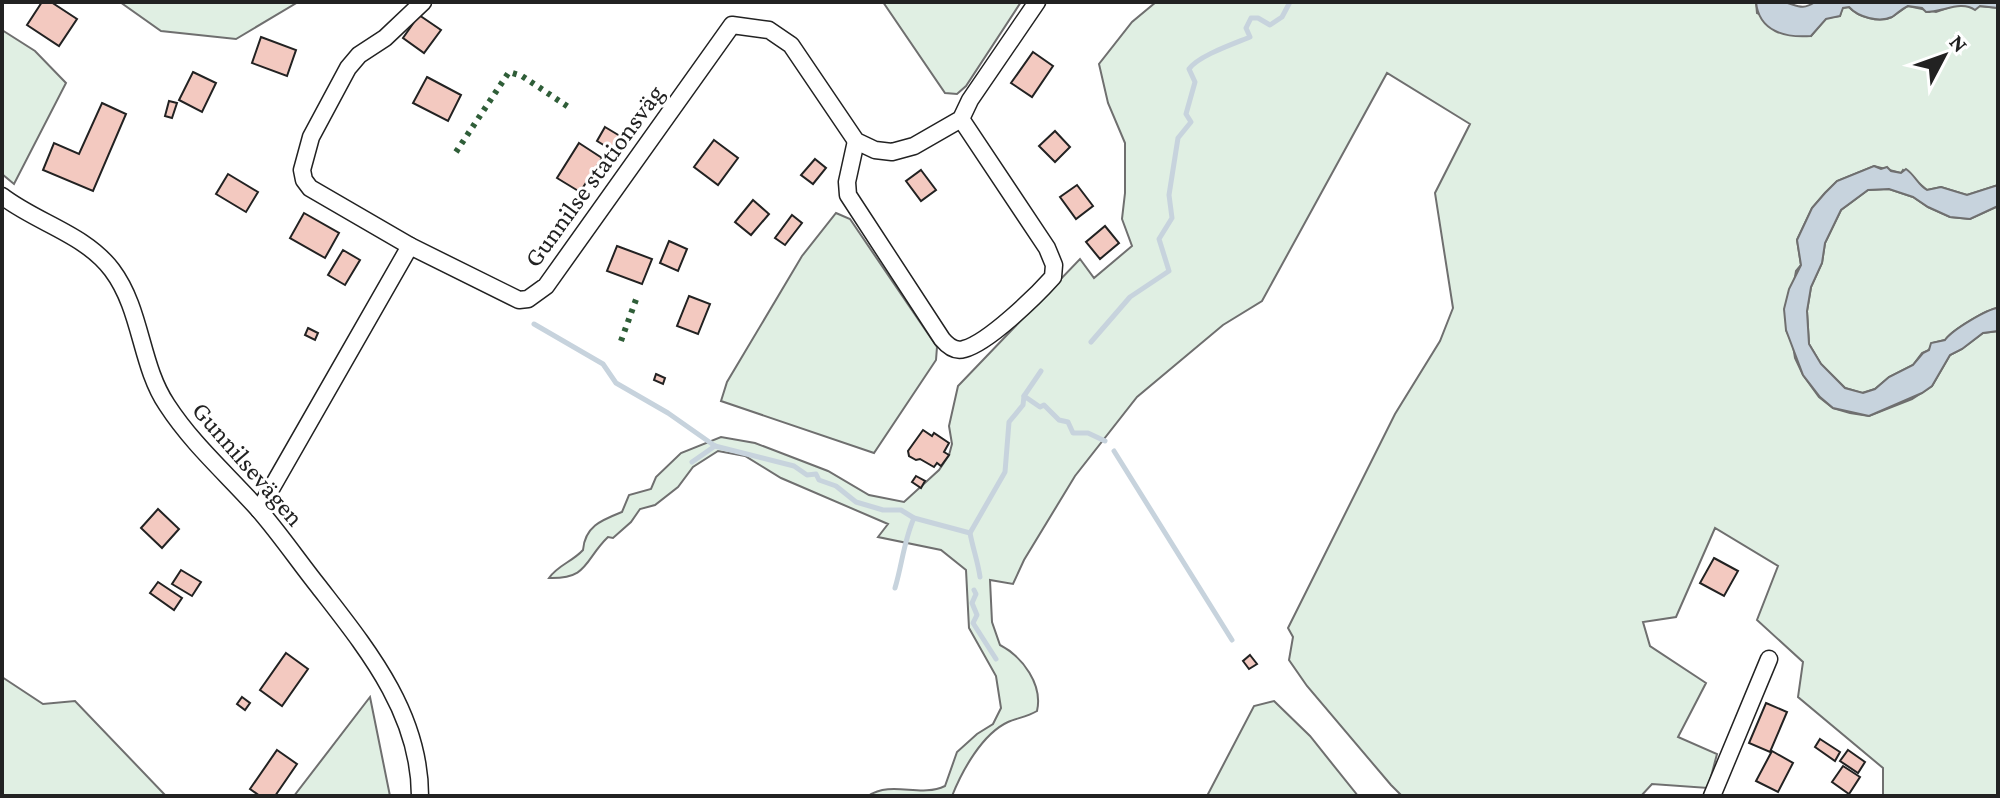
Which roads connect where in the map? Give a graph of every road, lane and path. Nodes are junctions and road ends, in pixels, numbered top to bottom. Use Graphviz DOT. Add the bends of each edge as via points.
graph roads {
  1 [pos="423,2"];
  2 [pos="1037,2"];
  3 [pos="961,119"];
  4 [pos="856,141"];
  5 [pos="2,196"];
  6 [pos="410,246"];
  7 [pos="259,510"];
  8 [pos="1769,659"];
  9 [pos="420,796"];
  10 [pos="1712,796"];
  1 -- 6 [label="street" via="348,68 311,137 302,170 310,188"];
  2 -- 3 [label="street"];
  3 -- 4 [label="street" via="892,152"];
  3 -- 4 [label="street" via="1034,226 1054,265 1053,277 1032,300 964,349 942,339 848,195"];
  4 -- 6 [label="street, Gunnilse stationsväg" via="791,45 769,30 732,25 537,293 519,300"];
  5 -- 7 [label="street, Gunnilsevägen" via="94,251 113,272 134,313 164,401"];
  6 -- 7 [label="street"];
  7 -- 9 [label="street, Gunnilsevägen" via="376,663 401,708 414,747"];
  8 -- 10 [label="street"];
}
